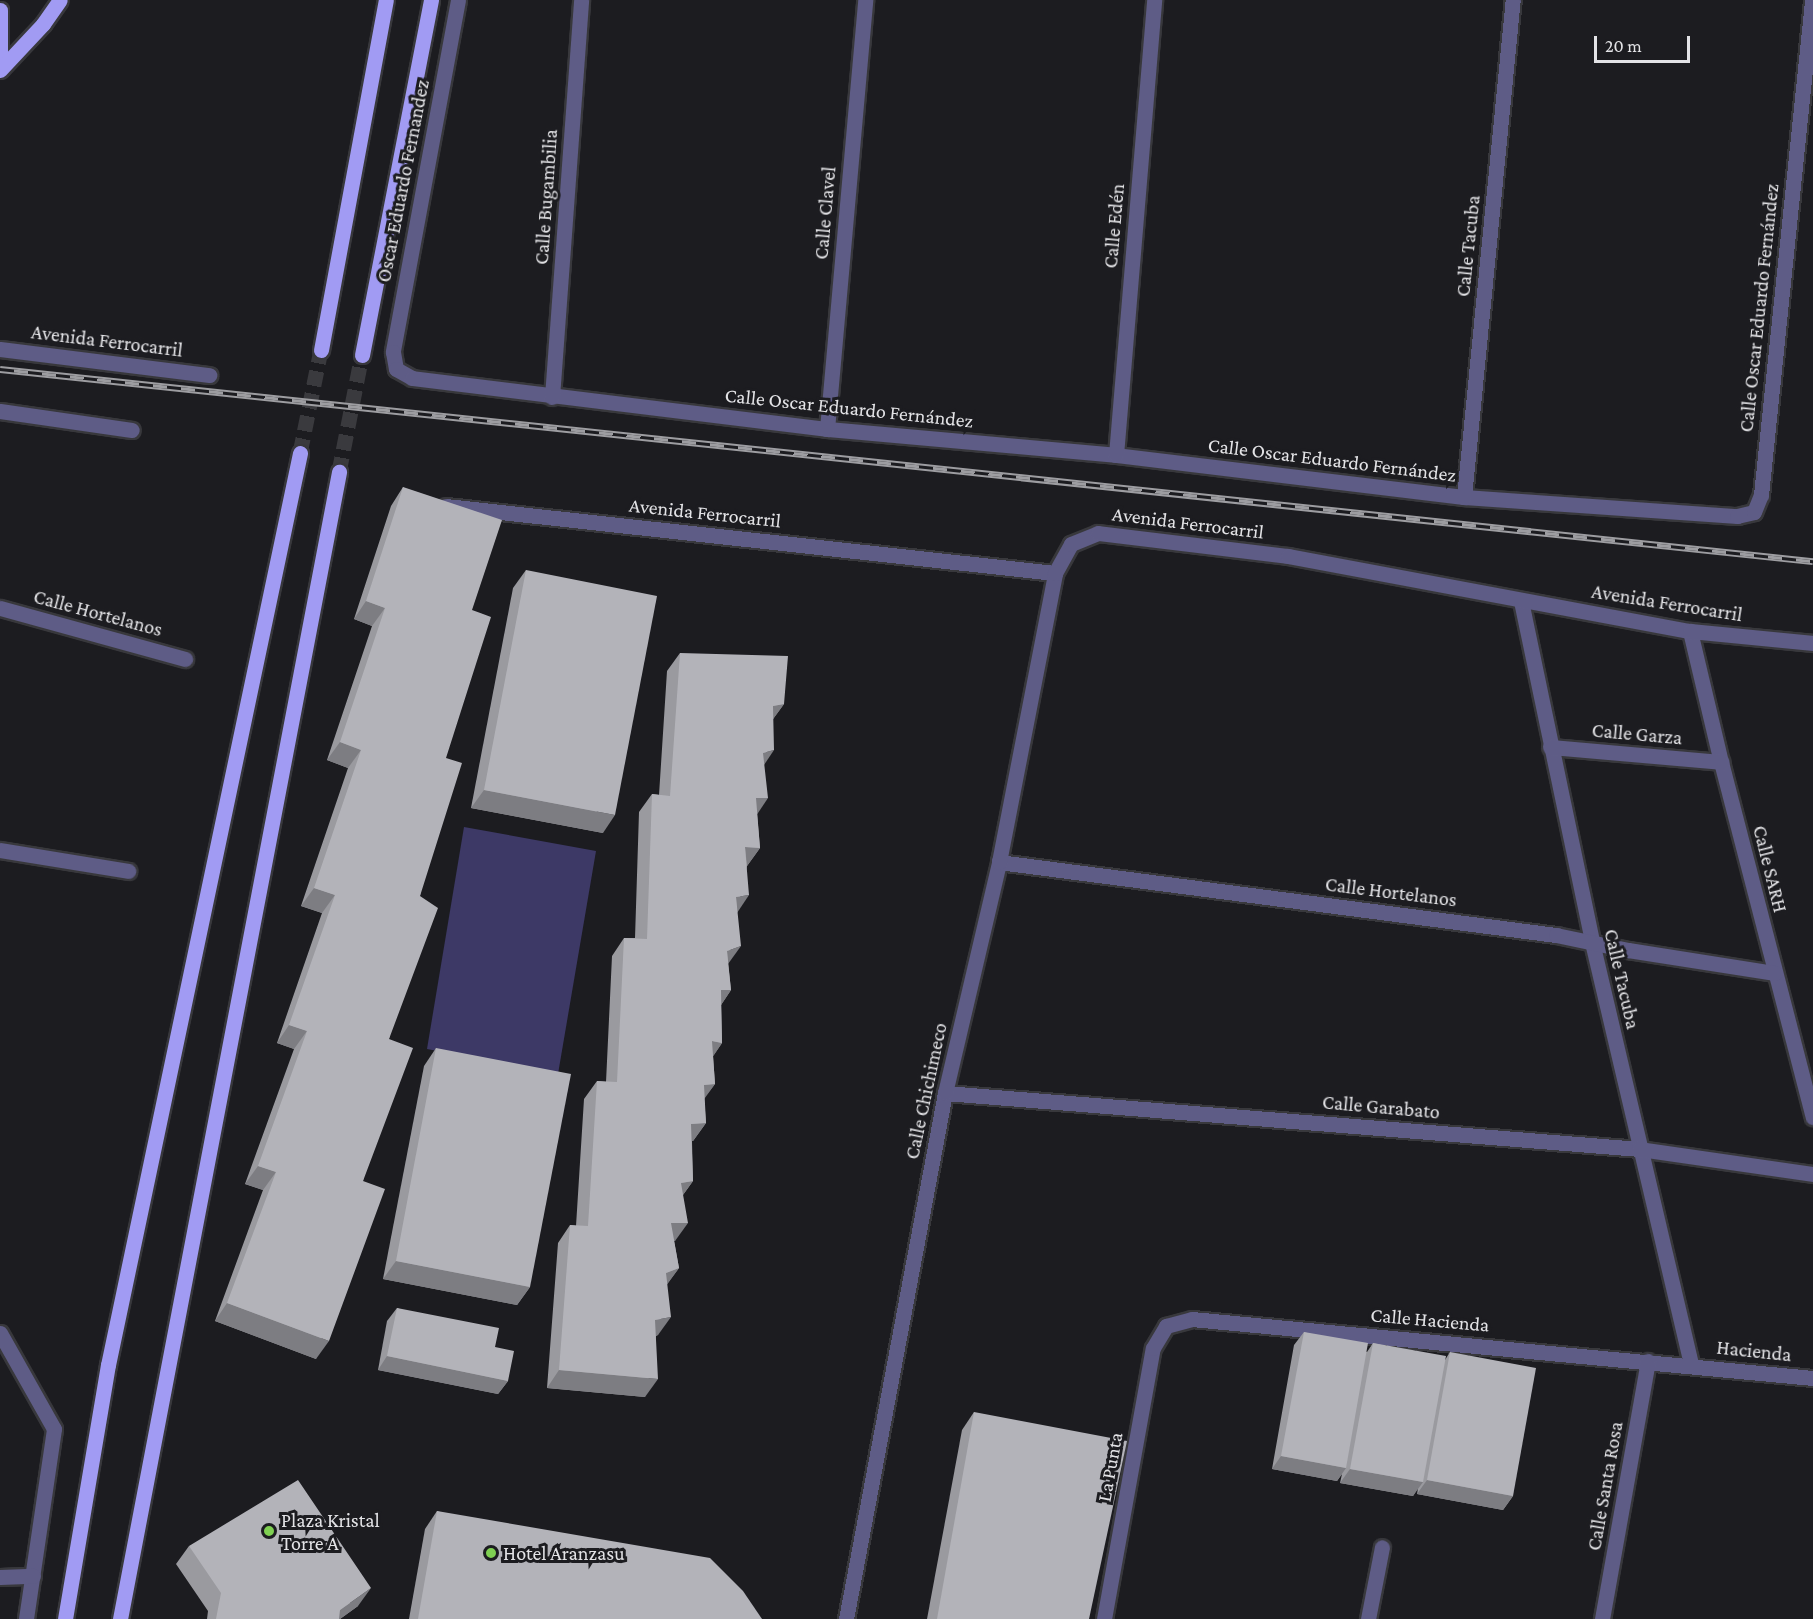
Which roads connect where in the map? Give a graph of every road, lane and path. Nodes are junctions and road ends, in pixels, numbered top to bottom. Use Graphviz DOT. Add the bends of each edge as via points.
graph roads {
  1 [pos="60,0"];
  2 [pos="386,0"];
  3 [pos="431,0"];
  4 [pos="458,0"];
  5 [pos="581,0"];
  6 [pos="865,0"];
  7 [pos="1154,0"];
  8 [pos="1512,0"];
  9 [pos="1812,0"];
  10 [pos="0,10"];
  11 [pos="0,54"];
  12 [pos="0,70"];
  13 [pos="0,349"];
  14 [pos="321,350"];
  15 [pos="362,355"];
  16 [pos="396,369"];
  17 [pos="209,375"];
  18 [pos="552,397"];
  19 [pos="0,411"];
  20 [pos="827,429"];
  21 [pos="132,430"];
  22 [pos="300,453"];
  23 [pos="1116,455"];
  24 [pos="339,472"];
  25 [pos="1464,497"];
  26 [pos="428,504"];
  27 [pos="1055,573"];
  28 [pos="1521,601"];
  29 [pos="0,608"];
  30 [pos="1690,631"];
  31 [pos="1813,643"];
  32 [pos="185,659"];
  33 [pos="1550,747"];
  34 [pos="1721,762"];
  35 [pos="0,850"];
  36 [pos="999,862"];
  37 [pos="128,871"];
  38 [pos="1592,942"];
  39 [pos="1775,973"];
  40 [pos="945,1093"];
  41 [pos="1813,1118"];
  42 [pos="1639,1149"];
  43 [pos="1813,1174"];
  44 [pos="1166,1326"];
  45 [pos="0,1333"];
  46 [pos="1648,1361"];
  47 [pos="1691,1365"];
  48 [pos="1813,1378"];
  49 [pos="1382,1547"];
  50 [pos="33,1576"];
  51 [pos="0,1577"];
  52 [pos="26,1619"];
  53 [pos="65,1619"];
  54 [pos="120,1619"];
  55 [pos="846,1619"];
  56 [pos="1104,1619"];
  57 [pos="1368,1619"];
  58 [pos="1602,1619"];
  1 -- 12 [label="main road"];
  2 -- 14 [label="main road"];
  3 -- 15 [label="main road"];
  4 -- 16 [label="street, Oscar Eduardo Fernandez" via="393,352"];
  5 -- 18 [label="street, Calle Bugambilia"];
  6 -- 20 [label="street, Calle Clavel"];
  7 -- 23 [label="street, Calle Edén"];
  8 -- 25 [label="street, Calle Tacuba"];
  9 -- 25 [label="street, Calle Oscar Eduardo Fernández" via="1761,495 1754,512 1737,516"];
  10 -- 11 [label="main road"];
  13 -- 17 [label="street, Avenida Ferrocarril"];
  16 -- 18 [label="street, Calle Oscar Eduardo Fernández" via="412,378"];
  18 -- 20 [label="street, Calle Oscar Eduardo Fernández"];
  19 -- 21 [label="street"];
  20 -- 23 [label="street, Calle Oscar Eduardo Fernández"];
  22 -- 53 [label="main road" via="108,1365"];
  23 -- 25 [label="street, Calle Oscar Eduardo Fernández"];
  24 -- 54 [label="main road"];
  26 -- 27 [label="street, Avenida Ferrocarril"];
  27 -- 28 [label="street, Avenida Ferrocarril" via="1071,544 1098,533 1288,556"];
  27 -- 36 [label="street, Calle Chichimeco"];
  28 -- 30 [label="street, Avenida Ferrocarril"];
  28 -- 33 [label="street, Calle Tacuba"];
  29 -- 32 [label="street, Calle Hortelanos"];
  30 -- 31 [label="street, Avenida Ferrocarril"];
  30 -- 34 [label="street, Calle SARH"];
  33 -- 34 [label="street, Calle Garza"];
  33 -- 38 [label="street, Calle Tacuba"];
  34 -- 39 [label="street, Calle SARH"];
  35 -- 37 [label="street"];
  36 -- 38 [label="street, Calle Hortelanos"];
  36 -- 40 [label="street, Calle Chichimeco"];
  38 -- 39 [label="street, Calle Hortelanos"];
  38 -- 42 [label="street, Calle Tacuba"];
  39 -- 41 [label="street, Calle SARH"];
  40 -- 42 [label="street, Calle Garabato"];
  40 -- 55 [label="street, Calle Chichimeco"];
  42 -- 43 [label="street, Calle Garabato"];
  42 -- 47 [label="street, Calle Tacuba"];
  44 -- 46 [label="street, Calle Hacienda" via="1192,1319"];
  44 -- 56 [label="street, La Punta" via="1153,1348"];
  45 -- 50 [label="street" via="54,1429"];
  46 -- 47 [label="street, Calle Hacienda"];
  46 -- 58 [label="street, Calle Santa Rosa"];
  47 -- 48 [label="street, Hacienda"];
  49 -- 57 [label="street"];
  50 -- 51 [label="street"];
  50 -- 52 [label="street"];
}
